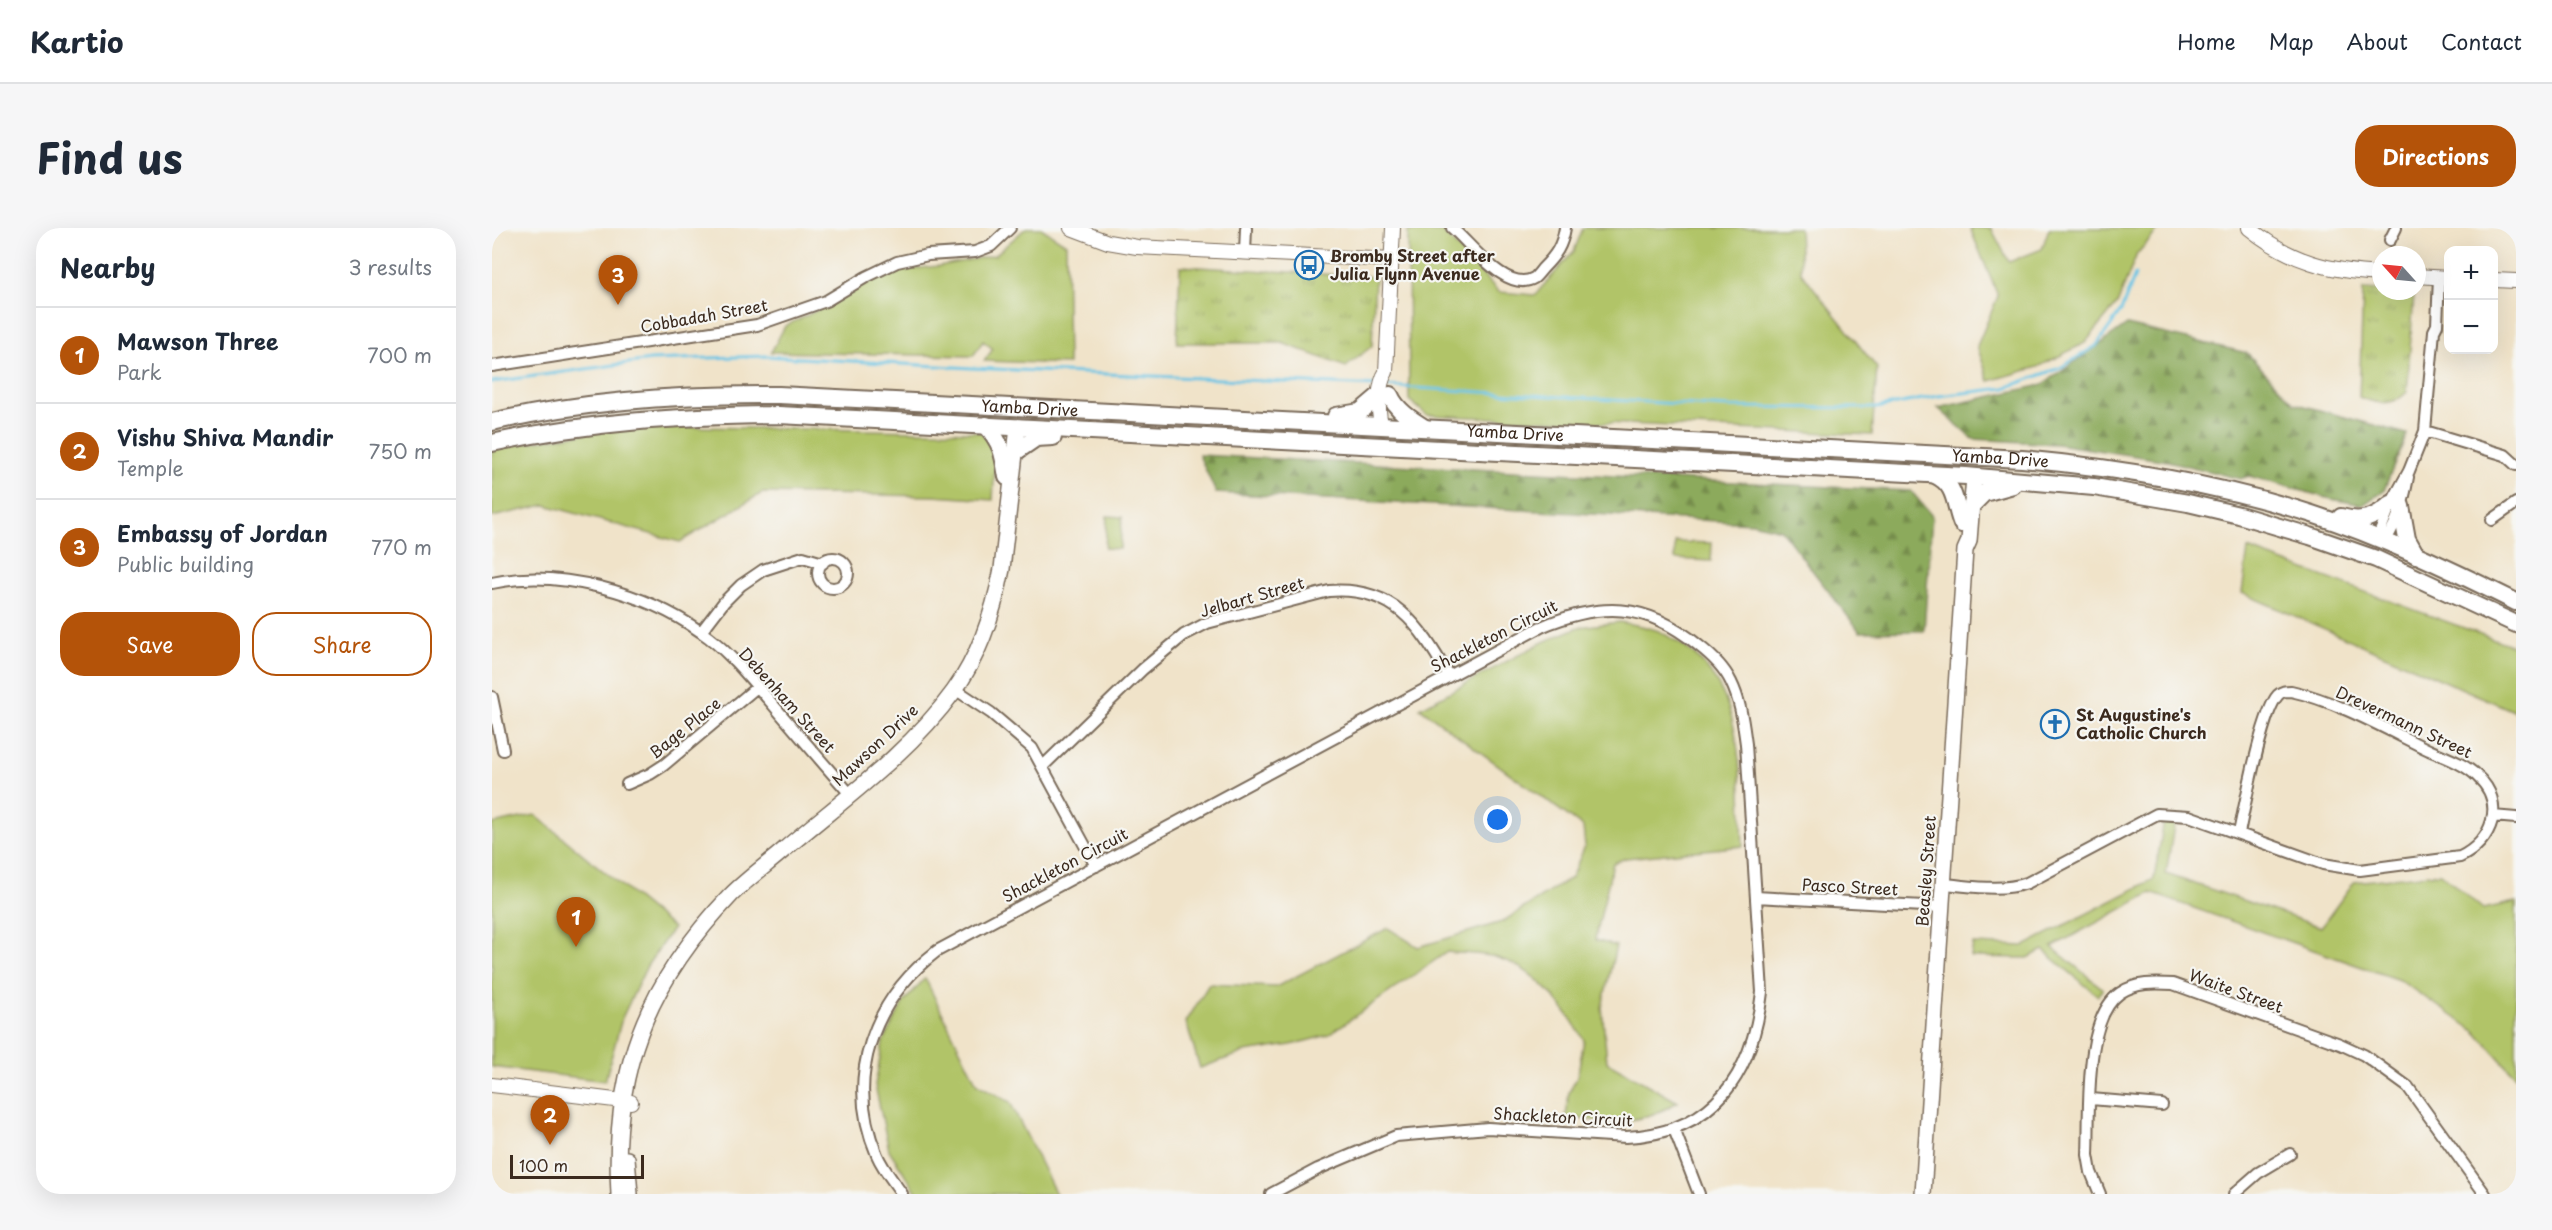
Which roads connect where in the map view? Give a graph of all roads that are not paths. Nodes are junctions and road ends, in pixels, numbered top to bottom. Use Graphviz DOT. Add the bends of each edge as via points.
graph roads {
  1 [pos="1010,228"];
  2 [pos="1072,228"];
  3 [pos="1246,228"];
  4 [pos="1393,228"];
  5 [pos="1453,228"];
  6 [pos="1564,228"];
  7 [pos="2250,228"];
  8 [pos="2396,228"];
  9 [pos="2390,240"];
  10 [pos="1245,253"];
  11 [pos="1392,260"];
  12 [pos="2372,274"];
  13 [pos="2440,277"];
  14 [pos="2498,280"];
  15 [pos="2516,281"];
  16 [pos="492,366"];
  17 [pos="1385,395"];
  18 [pos="1015,409"];
  19 [pos="492,422"];
  20 [pos="1309,422"];
  21 [pos="986,425"];
  22 [pos="1015,427"];
  23 [pos="2426,427"];
  24 [pos="1384,428"];
  25 [pos="1425,428"];
  26 [pos="1083,430"];
  27 [pos="492,442"];
  28 [pos="1364,445"];
  29 [pos="1453,449"];
  30 [pos="1017,451"];
  31 [pos="1972,456"];
  32 [pos="2516,465"];
  33 [pos="1935,475"];
  34 [pos="1970,476"];
  35 [pos="1007,477"];
  36 [pos="2038,481"];
  37 [pos="2516,503"];
  38 [pos="1009,505"];
  39 [pos="1972,505"];
  40 [pos="2396,505"];
  41 [pos="2313,514"];
  42 [pos="2492,520"];
  43 [pos="1962,524"];
  44 [pos="2381,540"];
  45 [pos="1965,550"];
  46 [pos="2416,555"];
  47 [pos="2374,559"];
  48 [pos="823,563"];
  49 [pos="492,583"];
  50 [pos="2516,602"];
  51 [pos="2516,624"];
  52 [pos="702,632"];
  53 [pos="1448,675"];
  54 [pos="758,687"];
  55 [pos="956,689"];
  56 [pos="492,697"];
  57 [pos="503,750"];
  58 [pos="1043,766"];
  59 [pos="627,784"];
  60 [pos="850,794"];
  61 [pos="2493,816"];
  62 [pos="2516,818"];
  63 [pos="2239,833"];
  64 [pos="1096,866"];
  65 [pos="1943,884"];
  66 [pos="1756,897"];
  67 [pos="1942,907"];
  68 [pos="492,1085"];
  69 [pos="2091,1099"];
  70 [pos="2162,1105"];
  71 [pos="626,1106"];
  72 [pos="1674,1130"];
  73 [pos="2290,1154"];
  74 [pos="620,1194"];
  75 [pos="630,1194"];
  76 [pos="902,1194"];
  77 [pos="1271,1194"];
  78 [pos="1699,1194"];
  79 [pos="1923,1194"];
  80 [pos="2100,1194"];
  81 [pos="2234,1194"];
  82 [pos="2485,1194"];
  1 -- 16 [label="street, Cobbadah Street" via="991,246 975,252 928,255 897,262 826,301 757,325"];
  2 -- 10 [label="street" via="1108,242 1137,247"];
  3 -- 10 [label="street"];
  4 -- 11 [label="street"];
  5 -- 6 [label="street" via="1503,276 1518,281 1533,278 1556,254"];
  7 -- 12 [label="street" via="2274,246 2317,266"];
  8 -- 9 [label="street"];
  10 -- 11 [label="street"];
  11 -- 17 [label="street" via="1386,372 1389,378"];
  13 -- 23 [label="street" via="2430,324 2434,331"];
  14 -- 15 [label="street"];
  17 -- 20 [label="main road" via="1360,412"];
  17 -- 24 [label="street" via="1379,415"];
  17 -- 25 [label="main road"];
  18 -- 19 [label="main road, Yamba Drive" via="837,397 714,395 594,405"];
  18 -- 20 [label="main road, Yamba Drive"];
  18 -- 22 [label="main road"];
  20 -- 24 [label="main road, Yamba Drive"];
  21 -- 22 [label="main road, Yamba Drive"];
  21 -- 27 [label="main road, Yamba Drive" via="779,415 695,416 593,425"];
  21 -- 35 [label="main road" via="999,440"];
  22 -- 26 [label="main road, Yamba Drive"];
  22 -- 30 [label="main road, Mawson Drive"];
  22 -- 35 [label="main road, Mawson Drive"];
  23 -- 32 [label="street" via="2505,455"];
  23 -- 40 [label="street" via="2409,471 2405,495"];
  24 -- 25 [label="main road, Yamba Drive"];
  24 -- 28 [label="main road" via="1376,439"];
  24 -- 29 [label="main road" via="1395,439"];
  25 -- 31 [label="main road, Yamba Drive"];
  26 -- 28 [label="main road, Yamba Drive"];
  26 -- 30 [label="main road" via="1066,437 1036,438"];
  28 -- 29 [label="main road, Yamba Drive"];
  29 -- 33 [label="main road, Yamba Drive"];
  30 -- 38 [label="main road, Mawson Drive"];
  31 -- 34 [label="main road"];
  31 -- 41 [label="main road, Yamba Drive" via="2133,472 2243,494"];
  33 -- 34 [label="main road, Yamba Drive"];
  33 -- 43 [label="main road" via="1954,491"];
  34 -- 36 [label="main road, Yamba Drive"];
  34 -- 39 [label="main road, Beasley Street"];
  34 -- 43 [label="main road, Beasley Street"];
  35 -- 38 [label="main road, Mawson Drive"];
  36 -- 39 [label="main road" via="1984,493"];
  36 -- 47 [label="main road, Yamba Drive" via="2121,490 2188,503 2310,536"];
  37 -- 42 [label="street"];
  38 -- 55 [label="main road, Mawson Drive" via="998,592 977,651"];
  39 -- 45 [label="main road, Beasley Street"];
  40 -- 41 [label="main road" via="2362,520"];
  40 -- 44 [label="street" via="2391,532"];
  40 -- 46 [label="main road"];
  41 -- 44 [label="main road, Yamba Drive"];
  43 -- 45 [label="main road, Beasley Street"];
  44 -- 46 [label="main road, Yamba Drive"];
  44 -- 47 [label="main road"];
  45 -- 65 [label="main road, Beasley Street"];
  46 -- 50 [label="main road, Yamba Drive"];
  47 -- 51 [label="main road, Yamba Drive"];
  48 -- 52 [label="street" via="803,558 763,570 724,602"];
  49 -- 52 [label="street, Debenham Street" via="509,579 556,580 614,591 652,605"];
  52 -- 54 [label="street, Debenham Street"];
  53 -- 58 [label="street, Jelbart Street" via="1432,648 1397,608 1366,592 1329,591 1207,623 1184,635"];
  53 -- 64 [label="street, Shackleton Circuit"];
  53 -- 66 [label="street, Shackleton Circuit" via="1540,627 1572,614 1599,609 1657,618 1684,633 1712,656 1731,681 1742,712"];
  54 -- 59 [label="street, Bage Place" via="664,765"];
  54 -- 60 [label="street, Debenham Street"];
  55 -- 58 [label="street" via="1021,736"];
  55 -- 60 [label="main road, Mawson Drive" via="899,751"];
  56 -- 57 [label="street"];
  58 -- 64 [label="street"];
  60 -- 71 [label="main road, Mawson Drive" via="732,894 695,937 652,1002 642,1025 631,1056"];
  61 -- 62 [label="street"];
  61 -- 63 [label="street" via="2483,840 2460,858 2360,870 2323,864"];
  61 -- 63 [label="street, Drevermann Street" via="2488,790 2471,770 2365,718 2290,690 2277,695 2265,721"];
  63 -- 65 [label="street" via="2189,816 2157,814 2027,883 1998,888"];
  64 -- 76 [label="street, Shackleton Circuit" via="937,951 899,988 882,1016 869,1045 863,1071 863,1098 878,1157"];
  65 -- 67 [label="main road, Beasley Street"];
  66 -- 67 [label="street, Pasco Street"];
  66 -- 72 [label="street, Shackleton Circuit" via="1762,992 1751,1048 1739,1076 1722,1097"];
  67 -- 79 [label="main road, Beasley Street"];
  68 -- 71 [label="street"];
  69 -- 70 [label="street"];
  69 -- 80 [label="street, Waite Street" via="2088,1155"];
  69 -- 82 [label="street, Waite Street" via="2093,1038 2108,1005 2119,993 2134,986 2173,984 2340,1044 2388,1071 2421,1103"];
  71 -- 74 [label="main road, Mawson Drive" via="617,1152"];
  71 -- 75 [label="main road, Mawson Drive"];
  72 -- 77 [label="street, Shackleton Circuit" via="1626,1137 1488,1128 1396,1136 1318,1168"];
  72 -- 78 [label="street"];
  73 -- 81 [label="street" via="2258,1173"];
}
